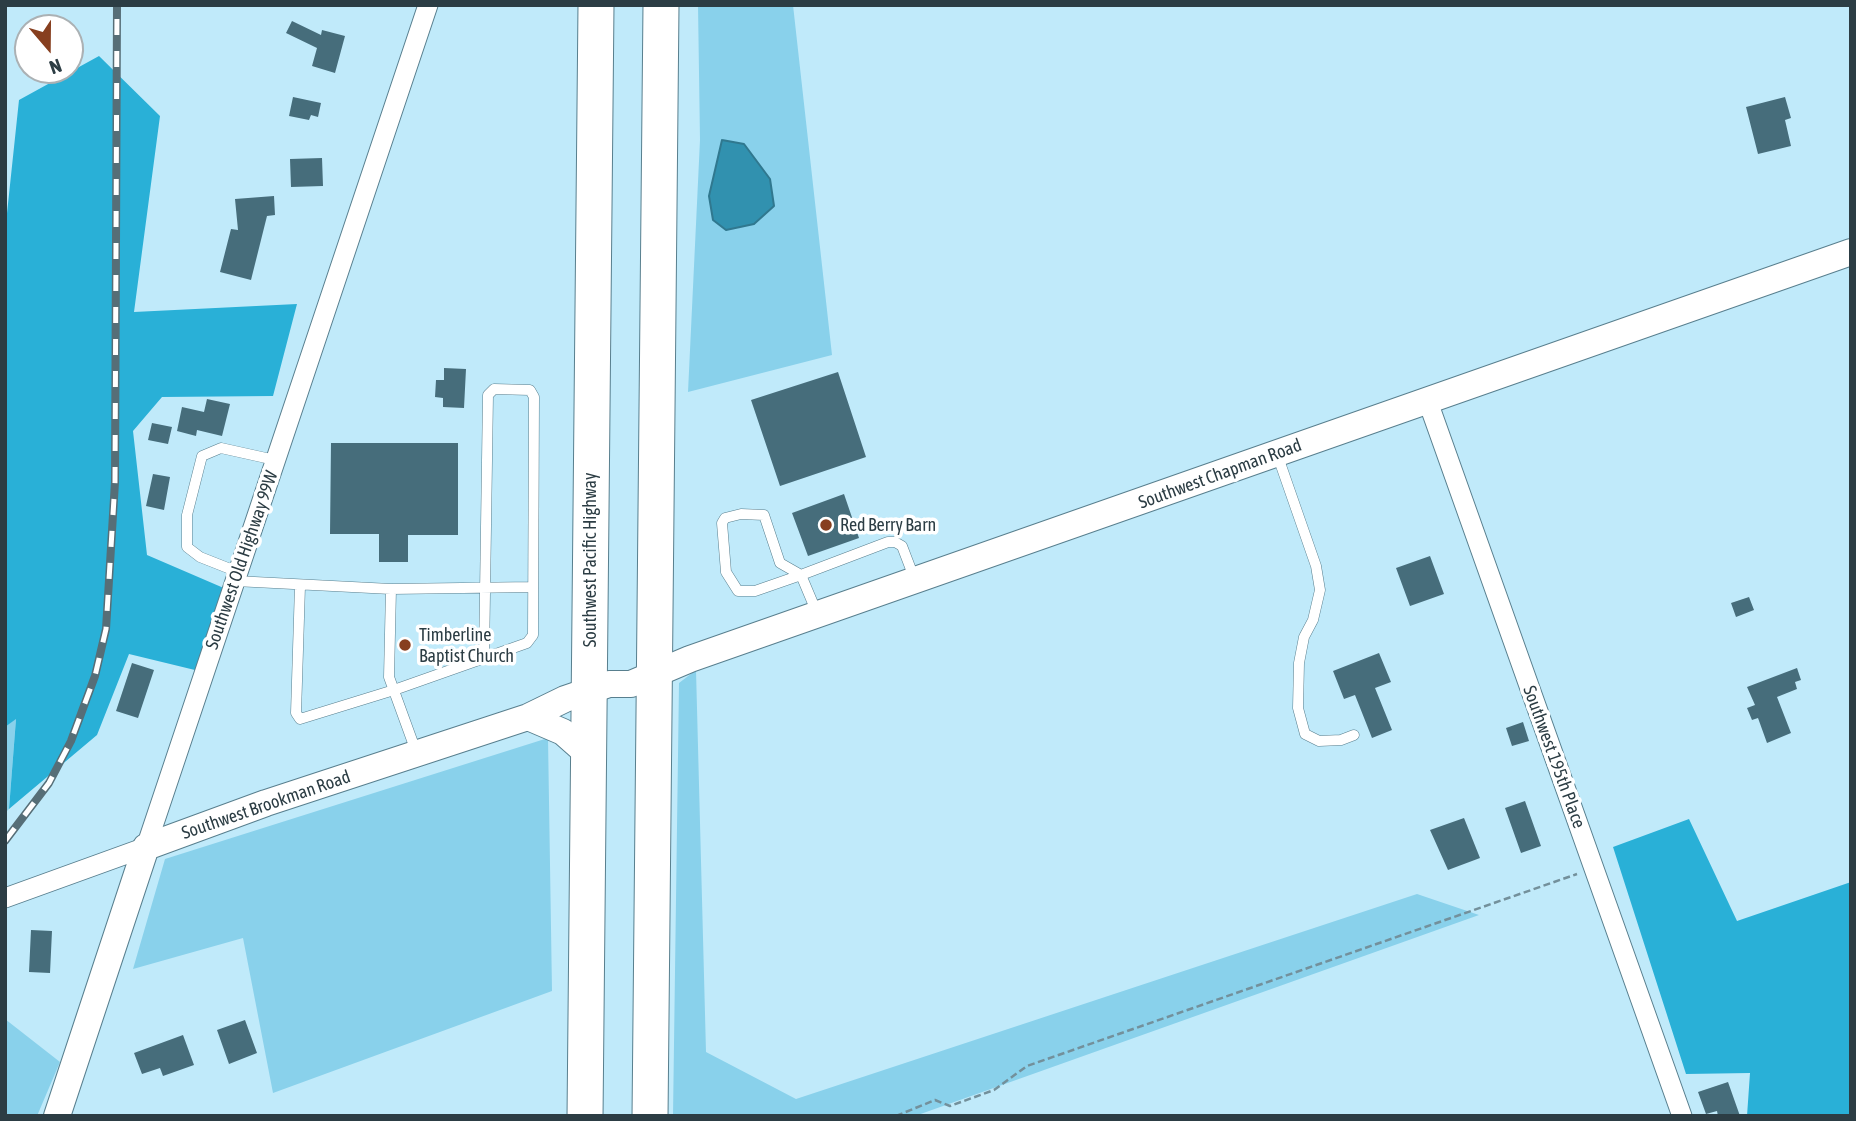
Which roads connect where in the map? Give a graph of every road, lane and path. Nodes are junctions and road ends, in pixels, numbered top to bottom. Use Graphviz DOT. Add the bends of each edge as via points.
graph roads {
  1 [pos="428,5"];
  2 [pos="596,5"];
  3 [pos="660,5"];
  4 [pos="1851,252"];
  5 [pos="1427,399"];
  6 [pos="1276,453"];
  7 [pos="275,460"];
  8 [pos="801,575"];
  9 [pos="237,576"];
  10 [pos="915,580"];
  11 [pos="300,586"];
  12 [pos="485,587"];
  13 [pos="533,587"];
  14 [pos="391,589"];
  15 [pos="818,615"];
  16 [pos="484,658"];
  17 [pos="654,675"];
  18 [pos="394,690"];
  19 [pos="590,691"];
  20 [pos="528,717"];
  21 [pos="1354,735"];
  22 [pos="417,754"];
  23 [pos="589,755"];
  24 [pos="146,847"];
  25 [pos="1594,869"];
  26 [pos="5,898"];
  27 [pos="57,1116"];
  28 [pos="585,1116"];
  29 [pos="650,1116"];
  30 [pos="896,1116"];
  31 [pos="1682,1116"];
  1 -- 7 [label="street, Southwest Old Highway 99W"];
  2 -- 19 [label="highway, Southwest Pacific Highway"];
  3 -- 17 [label="highway"];
  4 -- 5 [label="street, Southwest Chapman Road"];
  5 -- 6 [label="street, Southwest Chapman Road"];
  5 -- 25 [label="street, Southwest 195th Place"];
  6 -- 10 [label="street, Southwest Chapman Road"];
  6 -- 21 [label="lane" via="1316,566 1320,590 1299,663 1301,721 1305,734 1320,741"];
  7 -- 9 [label="street, Southwest Old Highway 99W"];
  7 -- 9 [label="lane" via="221,448 202,456 187,515 187,547"];
  8 -- 8 [label="lane" via="780,563 764,515 725,518 726,572 738,591 755,591"];
  8 -- 10 [label="lane" via="888,542 902,546"];
  8 -- 15 [label="lane"];
  9 -- 11 [label="lane"];
  9 -- 24 [label="street, Southwest Old Highway 99W"];
  10 -- 15 [label="street, Southwest Chapman Road"];
  11 -- 14 [label="lane"];
  11 -- 18 [label="lane" via="296,713 300,719"];
  12 -- 13 [label="lane"];
  12 -- 13 [label="lane" via="488,395 494,389 530,390 534,397"];
  12 -- 14 [label="lane"];
  12 -- 16 [label="lane"];
  13 -- 16 [label="lane" via="533,635 527,643"];
  14 -- 18 [label="lane" via="389,677"];
  15 -- 17 [label="street, Southwest Chapman Road"];
  16 -- 18 [label="lane"];
  17 -- 19 [label="street, Southwest Chapman Road"];
  17 -- 29 [label="highway"];
  18 -- 22 [label="lane"];
  19 -- 20 [label="street, Southwest Brookman Road"];
  19 -- 23 [label="highway, Southwest Pacific Highway"];
  20 -- 22 [label="street, Southwest Brookman Road"];
  20 -- 23 [label="street" via="563,732"];
  22 -- 24 [label="street, Southwest Brookman Road"];
  23 -- 28 [label="highway, Southwest Pacific Highway"];
  24 -- 26 [label="street, Southwest Brookman Road"];
  24 -- 27 [label="street, Southwest Old Highway 99W"];
  25 -- 30 [label="path" via="1027,1066 994,1090 950,1106 935,1100"];
  25 -- 31 [label="street, Southwest 195th Place"];
}
